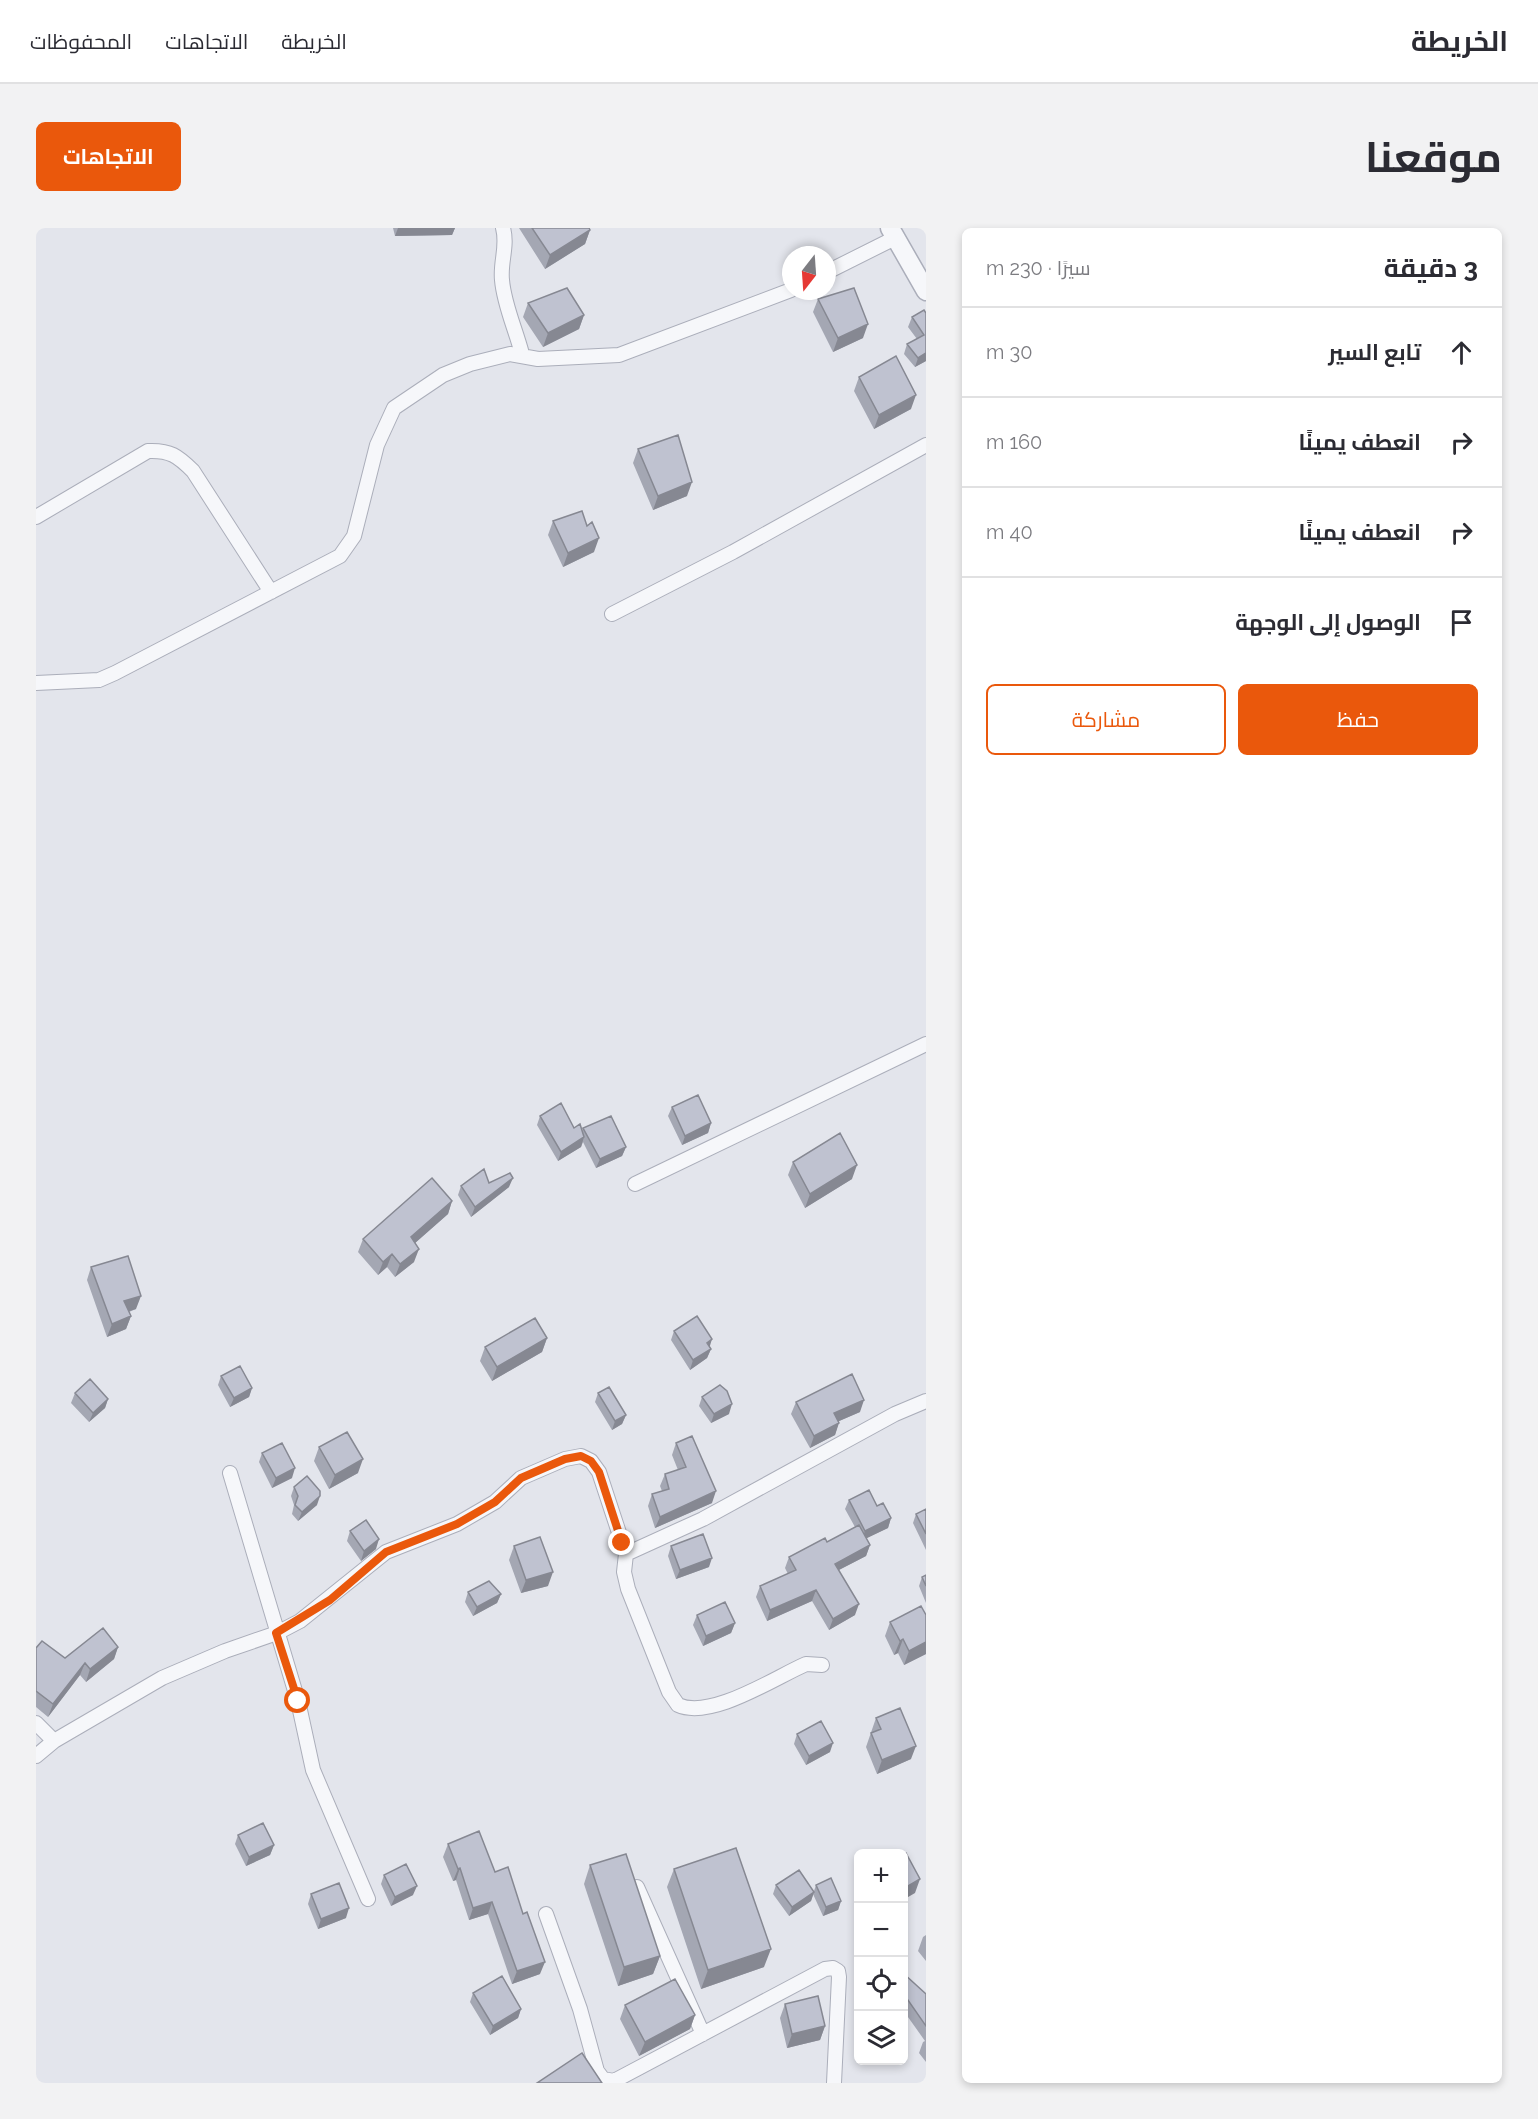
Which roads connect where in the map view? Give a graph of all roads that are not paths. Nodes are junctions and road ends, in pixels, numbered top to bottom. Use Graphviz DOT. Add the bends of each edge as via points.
graph roads {
  1 [pos="503,228"];
  2 [pos="892,233"];
  3 [pos="836,267"];
  4 [pos="926,291"];
  5 [pos="782,293"];
  6 [pos="522,354"];
  7 [pos="926,445"];
  8 [pos="36,517"];
  9 [pos="271,592"];
  10 [pos="612,614"];
  11 [pos="36,683"];
  12 [pos="926,1044"];
  13 [pos="635,1185"];
  14 [pos="926,1401"];
  15 [pos="230,1473"];
  16 [pos="626,1554"];
  17 [pos="276,1633"];
  18 [pos="822,1665"];
  19 [pos="36,1723"];
  20 [pos="54,1741"];
  21 [pos="36,1756"];
  22 [pos="637,1887"];
  23 [pos="368,1899"];
  24 [pos="546,1914"];
  25 [pos="703,2034"];
  26 [pos="834,2083"];
  1 -- 6 [label="street" via="506,244 501,276"];
  2 -- 3 [label="street"];
  2 -- 4 [label="street"];
  5 -- 6 [label="street" via="619,355 538,359"];
  6 -- 9 [label="street" via="497,356 443,375 394,408 377,445 354,536 340,556"];
  7 -- 10 [label="street" via="734,552"];
  8 -- 9 [label="street" via="148,451 163,450 177,455 193,471"];
  9 -- 11 [label="street" via="99,680"];
  12 -- 13 [label="street"];
  14 -- 16 [label="street" via="885,1419 703,1519"];
  15 -- 17 [label="street"];
  16 -- 17 [label="street" via="599,1472 581,1456 565,1459 521,1478 495,1502 457,1524 386,1552 330,1600"];
  16 -- 18 [label="street" via="624,1572 628,1589 678,1706 695,1710 715,1706 806,1664"];
  17 -- 20 [label="street" via="162,1678"];
  17 -- 23 [label="street" via="298,1701 312,1770"];
  19 -- 20 [label="street"];
  20 -- 21 [label="street"];
  22 -- 25 [label="street"];
  24 -- 25 [label="street" via="597,2071 603,2079 614,2081"];
  25 -- 26 [label="street" via="833,1968 839,1977"];
}
